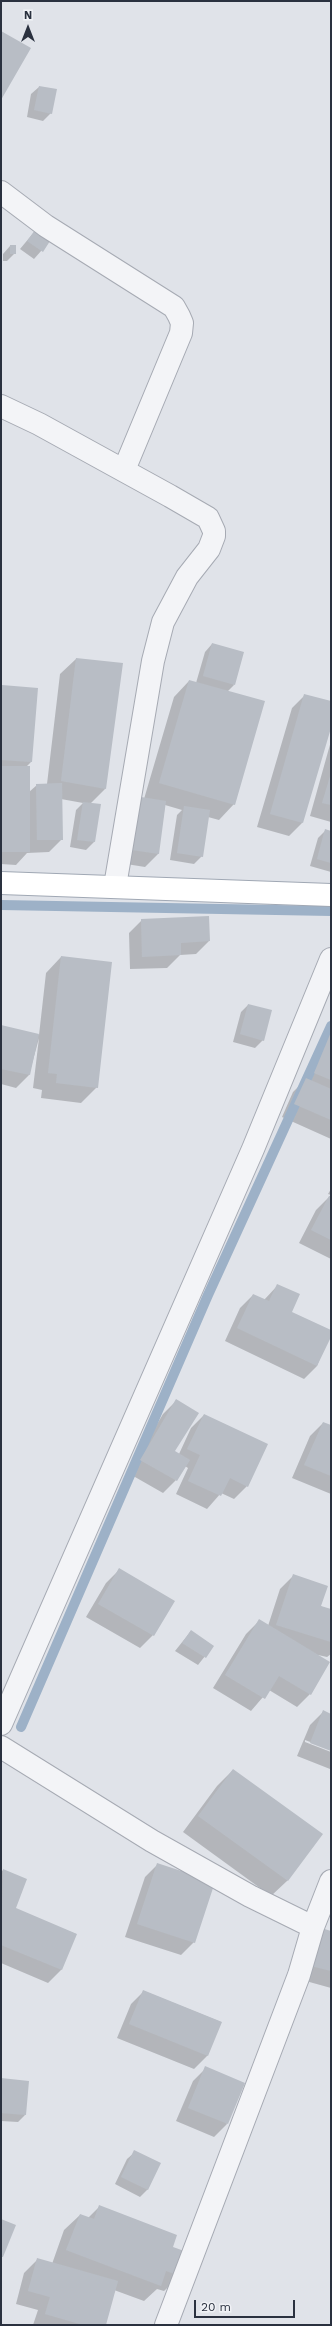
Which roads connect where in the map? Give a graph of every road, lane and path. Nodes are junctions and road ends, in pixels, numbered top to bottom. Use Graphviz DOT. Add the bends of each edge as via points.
graph roads {
  1 [pos="1,192"];
  2 [pos="1,406"];
  3 [pos="124,470"];
  4 [pos="1,883"];
  5 [pos="115,886"];
  6 [pos="331,895"];
  7 [pos="331,958"];
  8 [pos="1,1724"];
  9 [pos="1,1748"];
  10 [pos="331,1881"];
  11 [pos="314,1926"];
  12 [pos="166,2325"];
  1 -- 3 [label="street" via="46,226 174,307 179,316 182,323 181,333"];
  2 -- 3 [label="street"];
  3 -- 5 [label="street" via="208,518 214,536 209,549 187,577 162,622"];
  4 -- 5 [label="main road"];
  5 -- 6 [label="main road"];
  7 -- 8 [label="street" via="253,1149"];
  9 -- 11 [label="street" via="152,1841 250,1896"];
  10 -- 11 [label="street"];
  11 -- 12 [label="street" via="299,1975"];
}
